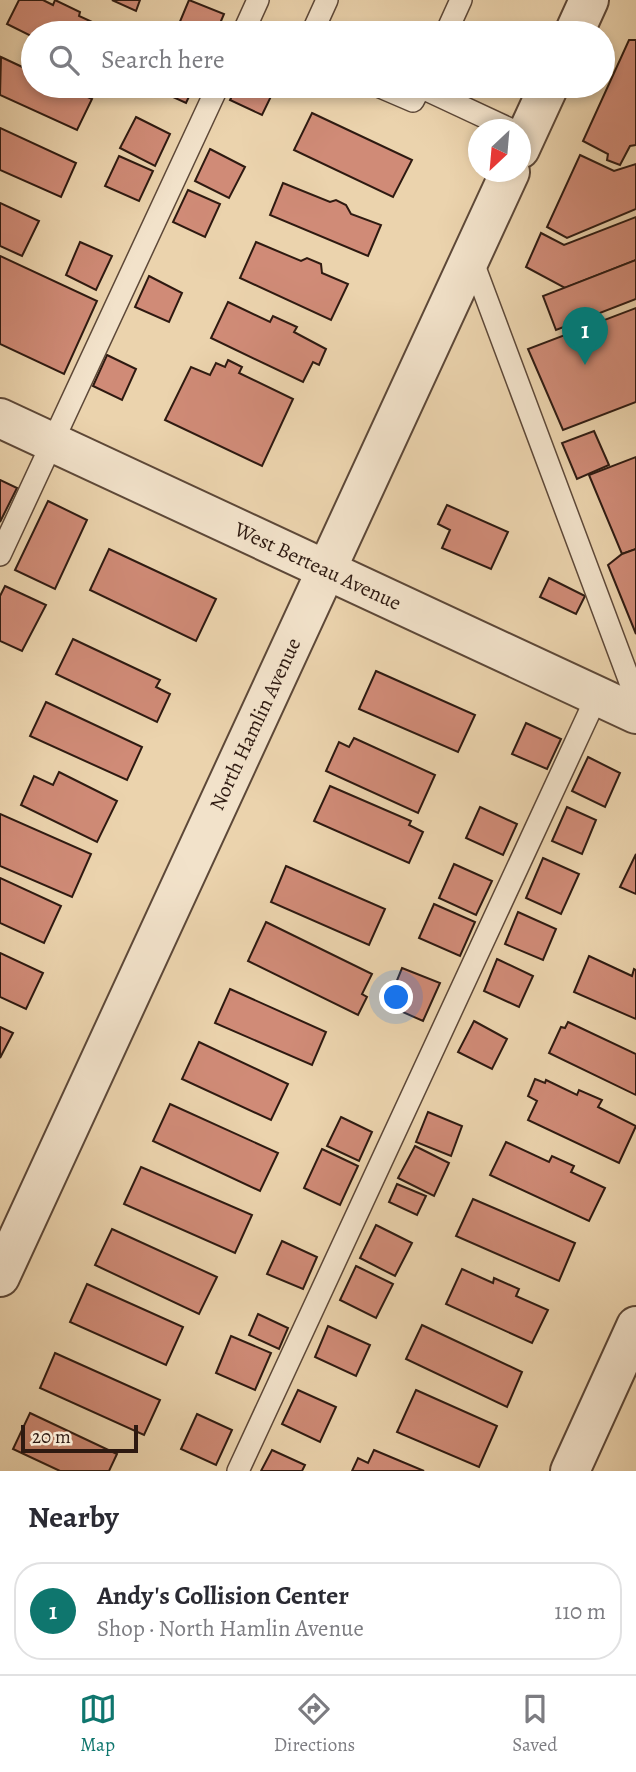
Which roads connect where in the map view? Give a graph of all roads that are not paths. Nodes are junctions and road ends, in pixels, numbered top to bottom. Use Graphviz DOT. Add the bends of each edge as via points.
graph roads {
  1 [pos="258,0"];
  2 [pos="327,0"];
  3 [pos="461,0"];
  4 [pos="589,0"];
  5 [pos="248,21"];
  6 [pos="317,21"];
  7 [pos="451,21"];
  8 [pos="579,21"];
  9 [pos="212,98"];
  10 [pos="442,98"];
  11 [pos="543,98"];
  12 [pos="484,119"];
  13 [pos="531,119"];
  14 [pos="505,182"];
  15 [pos="471,257"];
  16 [pos="0,418"];
  17 [pos="52,442"];
  18 [pos="0,555"];
  19 [pos="326,570"];
  20 [pos="597,696"];
  21 [pos="636,698"];
  22 [pos="636,715"];
  23 [pos="0,1278"];
  24 [pos="636,1326"];
  25 [pos="238,1471"];
  26 [pos="569,1471"];
  1 -- 5 [label="lane"];
  2 -- 6 [label="lane"];
  3 -- 7 [label="lane"];
  4 -- 8 [label="street"];
  9 -- 17 [label="lane"];
  10 -- 12 [label="lane"];
  11 -- 13 [label="street"];
  14 -- 15 [label="street, North Hamlin Avenue"];
  15 -- 19 [label="street, North Hamlin Avenue"];
  15 -- 21 [label="lane"];
  16 -- 17 [label="street, West Berteau Avenue"];
  17 -- 18 [label="lane"];
  17 -- 19 [label="street, West Berteau Avenue"];
  19 -- 20 [label="street, West Berteau Avenue"];
  19 -- 23 [label="street, North Hamlin Avenue"];
  20 -- 22 [label="street, West Berteau Avenue"];
  20 -- 25 [label="lane"];
  24 -- 26 [label="street"];
}
